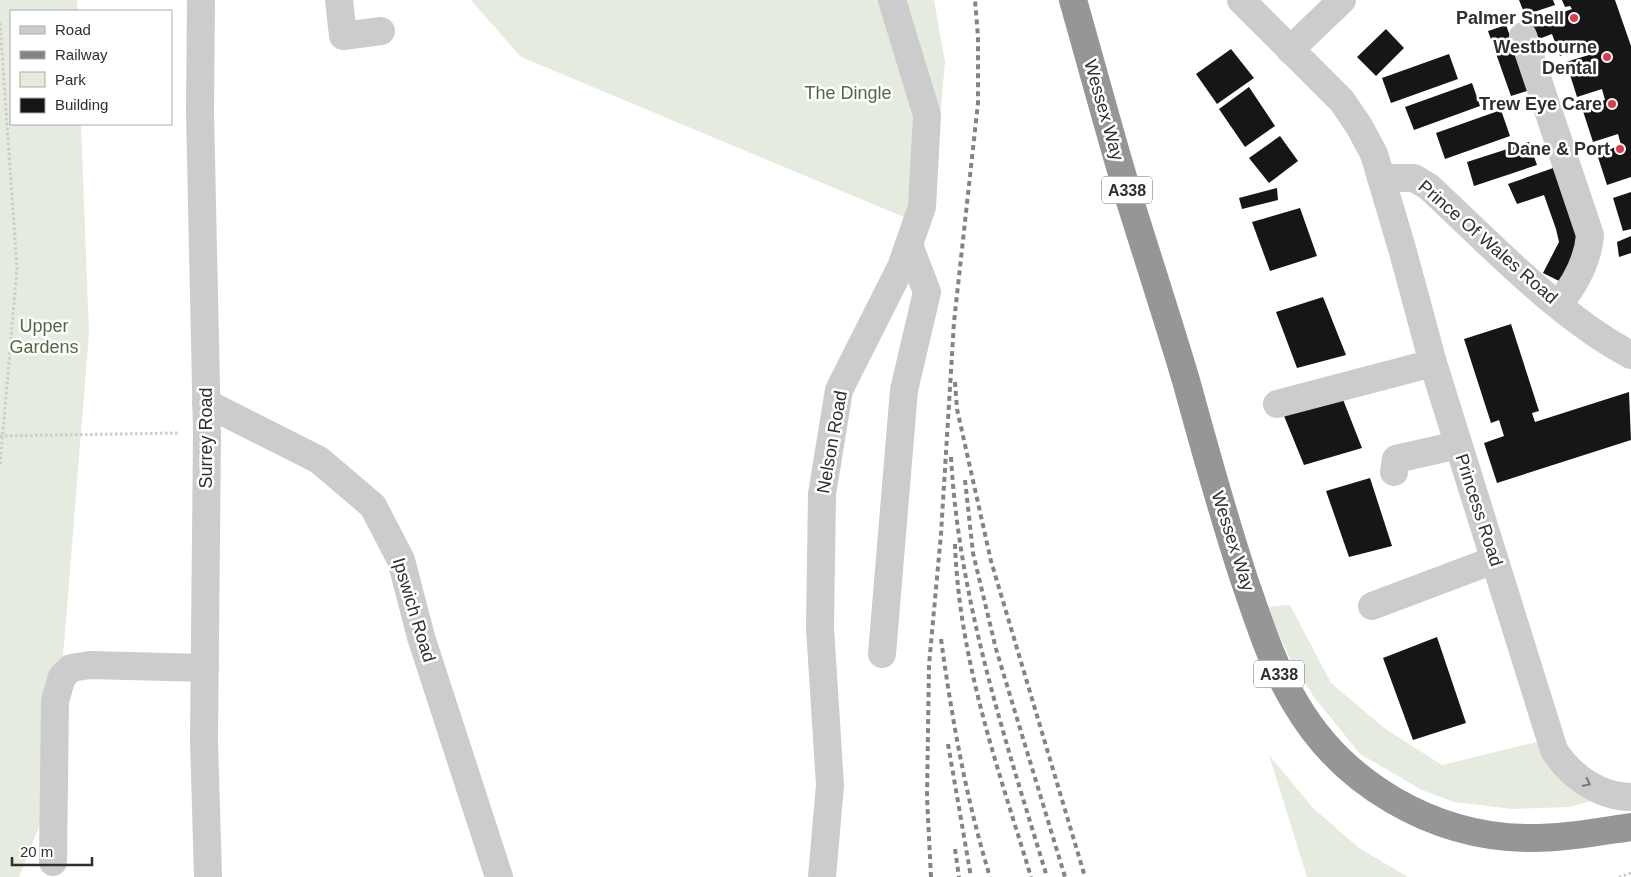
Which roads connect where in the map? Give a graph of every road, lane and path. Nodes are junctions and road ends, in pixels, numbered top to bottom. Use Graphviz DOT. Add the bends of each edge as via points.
graph roads {
  1 [pos="201,0"];
  2 [pos="339,0"];
  3 [pos="892,0"];
  4 [pos="1073,0"];
  5 [pos="1240,0"];
  6 [pos="1342,0"];
  7 [pos="0,23"];
  8 [pos="381,31"];
  9 [pos="1523,36"];
  10 [pos="1290,50"];
  11 [pos="1380,178"];
  12 [pos="909,244"];
  13 [pos="1559,304"];
  14 [pos="1631,355"];
  15 [pos="1433,363"];
  16 [pos="206,404"];
  17 [pos="1277,404"];
  18 [pos="207,433"];
  19 [pos="1,437"];
  20 [pos="1458,445"];
  21 [pos="0,466"];
  22 [pos="1394,472"];
  23 [pos="1494,560"];
  24 [pos="1372,606"];
  25 [pos="882,654"];
  26 [pos="205,668"];
  27 [pos="1631,797"];
  28 [pos="1631,812"];
  29 [pos="1631,826"];
  30 [pos="1598,831"];
  31 [pos="53,862"];
  32 [pos="1631,873"];
  33 [pos="208,877"];
  34 [pos="499,877"];
  35 [pos="822,877"];
  36 [pos="1619,877"];
  1 -- 16 [label="street, Surrey Road"];
  2 -- 8 [label="street" via="343,36"];
  3 -- 12 [label="street, Nelson Road" via="927,115 922,208"];
  4 -- 30 [label="highway, Wessex Way / A338" via="1225,522 1260,626 1296,705 1315,732 1370,786 1429,819 1459,828 1524,838"];
  5 -- 10 [label="street"];
  6 -- 10 [label="street"];
  7 -- 19 [label="path" via="17,268"];
  9 -- 13 [label="street" via="1590,235 1589,250 1573,286"];
  10 -- 11 [label="street" via="1342,101 1374,154"];
  11 -- 13 [label="street, Prince Of Wales Road" via="1414,178 1429,187"];
  11 -- 15 [label="street, Princess Road"];
  12 -- 25 [label="street" via="927,292 904,390"];
  12 -- 35 [label="street, Nelson Road" via="901,268 839,390 822,494 820,628 830,785"];
  13 -- 14 [label="street, Prince Of Wales Road"];
  15 -- 17 [label="street"];
  15 -- 20 [label="street, Princess Road"];
  16 -- 18 [label="street, Surrey Road"];
  16 -- 34 [label="street, Ipswich Road" via="319,460 373,506 401,560 421,636"];
  18 -- 19 [label="path"];
  18 -- 26 [label="street, Surrey Road"];
  19 -- 21 [label="path"];
  20 -- 22 [label="street" via="1396,459"];
  20 -- 23 [label="street, Princess Road"];
  23 -- 24 [label="street"];
  23 -- 27 [label="street, Princess Road, one-way" via="1554,750 1562,765 1580,780 1618,797"];
  26 -- 31 [label="street" via="90,665 71,668 62,677 55,701"];
  26 -- 33 [label="street, Surrey Road"];
  28 -- 30 [label="highway, Wessex Way / A338"];
  29 -- 30 [label="highway, A338"];
  32 -- 36 [label="path"];
}
